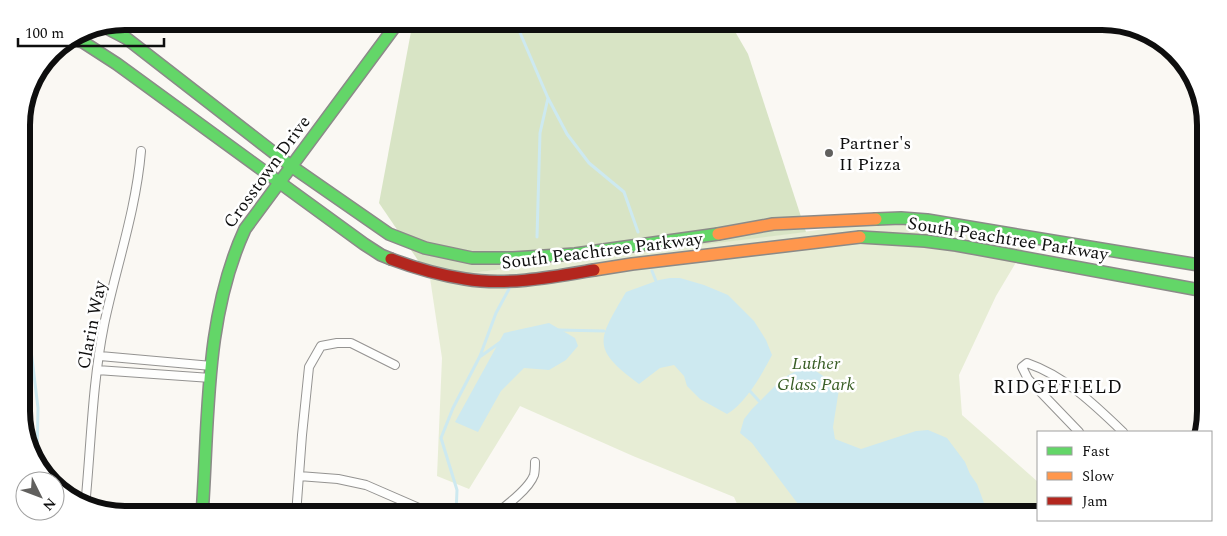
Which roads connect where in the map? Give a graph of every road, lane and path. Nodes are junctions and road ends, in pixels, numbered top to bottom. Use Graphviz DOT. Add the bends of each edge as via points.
graph roads {
  1 [pos="392,30"];
  2 [pos="113,31"];
  3 [pos="81,41"];
  4 [pos="141,151"];
  5 [pos="291,166"];
  6 [pos="280,182"];
  7 [pos="1197,265"];
  8 [pos="1197,289"];
  9 [pos="100,356"];
  10 [pos="395,365"];
  11 [pos="97,370"];
  12 [pos="211,372"];
  13 [pos="1077,431"];
  14 [pos="1122,431"];
  15 [pos="535,462"];
  16 [pos="299,476"];
  17 [pos="86,497"];
  18 [pos="203,506"];
  19 [pos="297,506"];
  20 [pos="414,506"];
  21 [pos="506,506"];
  1 -- 5 [label="main road, Crosstown Drive"];
  2 -- 5 [label="main road, South Peachtree Parkway"];
  3 -- 6 [label="main road, South Peachtree Parkway" via="117,64"];
  4 -- 9 [label="street, Clarin Way" via="138,186 104,326"];
  5 -- 6 [label="main road, Crosstown Drive"];
  5 -- 7 [label="main road, South Peachtree Parkway" via="389,234 425,248 472,258 575,254 773,224 901,218 982,228"];
  6 -- 8 [label="main road, South Peachtree Parkway" via="382,255 416,268 465,279 547,278 632,264 862,236 956,244"];
  6 -- 12 [label="main road, Crosstown Drive" via="244,229 233,251 223,281"];
  9 -- 11 [label="street, Clarin Way"];
  9 -- 12 [label="street"];
  10 -- 16 [label="street" via="351,343 321,346 309,367"];
  11 -- 12 [label="street"];
  11 -- 17 [label="street, Clarin Way"];
  12 -- 18 [label="main road, Crosstown Drive"];
  13 -- 14 [label="street" via="1028,379 1022,367 1027,363 1063,381"];
  15 -- 21 [label="street" via="533,476"];
  16 -- 19 [label="street"];
  16 -- 20 [label="street" via="366,485"];
}
